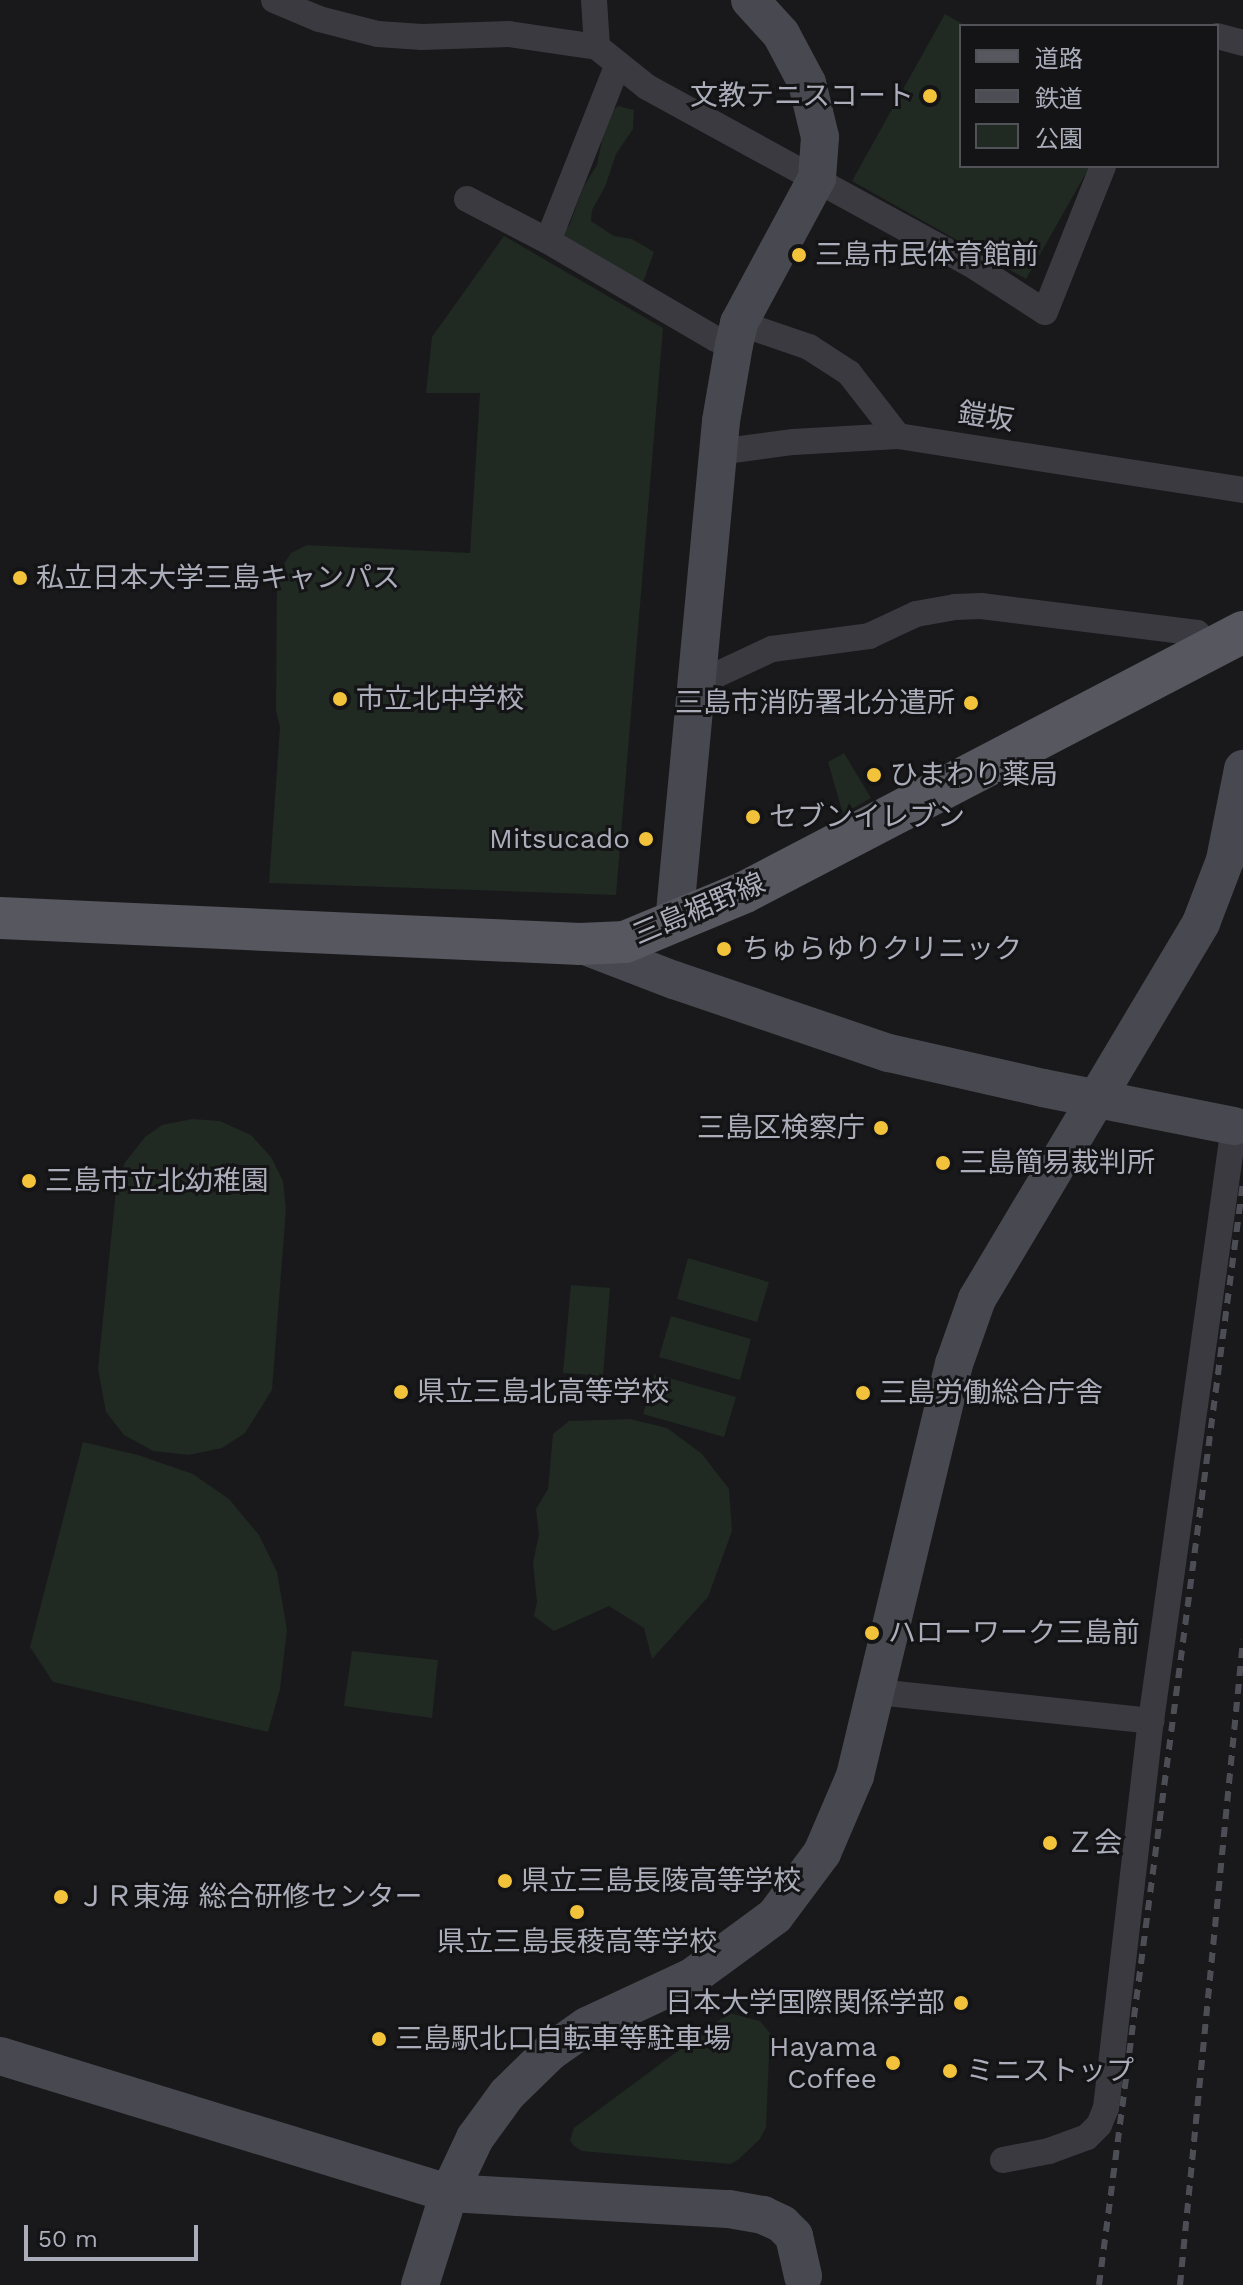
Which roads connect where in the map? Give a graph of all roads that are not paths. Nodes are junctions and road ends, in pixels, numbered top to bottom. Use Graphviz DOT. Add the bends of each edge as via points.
graph roads {
  1 [pos="274,0"];
  2 [pos="594,0"];
  3 [pos="750,0"];
  4 [pos="1219,37"];
  5 [pos="1243,43"];
  6 [pos="597,47"];
  7 [pos="618,64"];
  8 [pos="1102,168"];
  9 [pos="817,178"];
  10 [pos="467,199"];
  11 [pos="548,241"];
  12 [pos="737,334"];
  13 [pos="898,436"];
  14 [pos="718,452"];
  15 [pos="1243,490"];
  16 [pos="1228,640"];
  17 [pos="699,683"];
  18 [pos="1243,769"];
  19 [pos="0,918"];
  20 [pos="674,923"];
  21 [pos="580,944"];
  22 [pos="1096,1097"];
  23 [pos="1234,1126"];
  24 [pos="877,1692"];
  25 [pos="1151,1721"];
  26 [pos="0,2056"];
  27 [pos="1003,2160"];
  28 [pos="449,2193"];
  29 [pos="803,2280"];
  30 [pos="420,2285"];
  1 -- 6 [label="street" via="319,19 378,34 509,34"];
  2 -- 6 [label="street"];
  3 -- 9 [label="street" via="781,34 807,83 820,137"];
  4 -- 5 [label="street"];
  6 -- 7 [label="street"];
  7 -- 9 [label="street" via="647,87"];
  7 -- 11 [label="street"];
  8 -- 9 [label="street" via="1045,312"];
  9 -- 12 [label="street"];
  10 -- 11 [label="street"];
  11 -- 12 [label="street" via="716,339"];
  12 -- 13 [label="street" via="809,347 849,373"];
  12 -- 14 [label="street"];
  13 -- 14 [label="street, 鎧坂"];
  13 -- 15 [label="street, 鎧坂"];
  14 -- 17 [label="street"];
  16 -- 17 [label="street" via="981,606 955,607 916,614 869,636 772,649"];
  16 -- 20 [label="main road, 三島裾野線" via="745,892"];
  17 -- 20 [label="street"];
  18 -- 22 [label="street" via="1225,860 1201,923"];
  19 -- 21 [label="main road, 三島裾野線"];
  20 -- 21 [label="main road, 三島裾野線" via="625,942"];
  21 -- 22 [label="street" via="889,1053"];
  22 -- 23 [label="street"];
  22 -- 24 [label="street" via="977,1299 954,1364"];
  23 -- 25 [label="street"];
  24 -- 25 [label="street"];
  24 -- 28 [label="street" via="855,1776 822,1853 775,1916 692,1977 587,2026 550,2052 507,2094 475,2138"];
  25 -- 27 [label="street" via="1106,2108 1087,2137"];
  26 -- 28 [label="street"];
  28 -- 29 [label="street" via="763,2215 794,2236"];
  28 -- 30 [label="street"];
}
